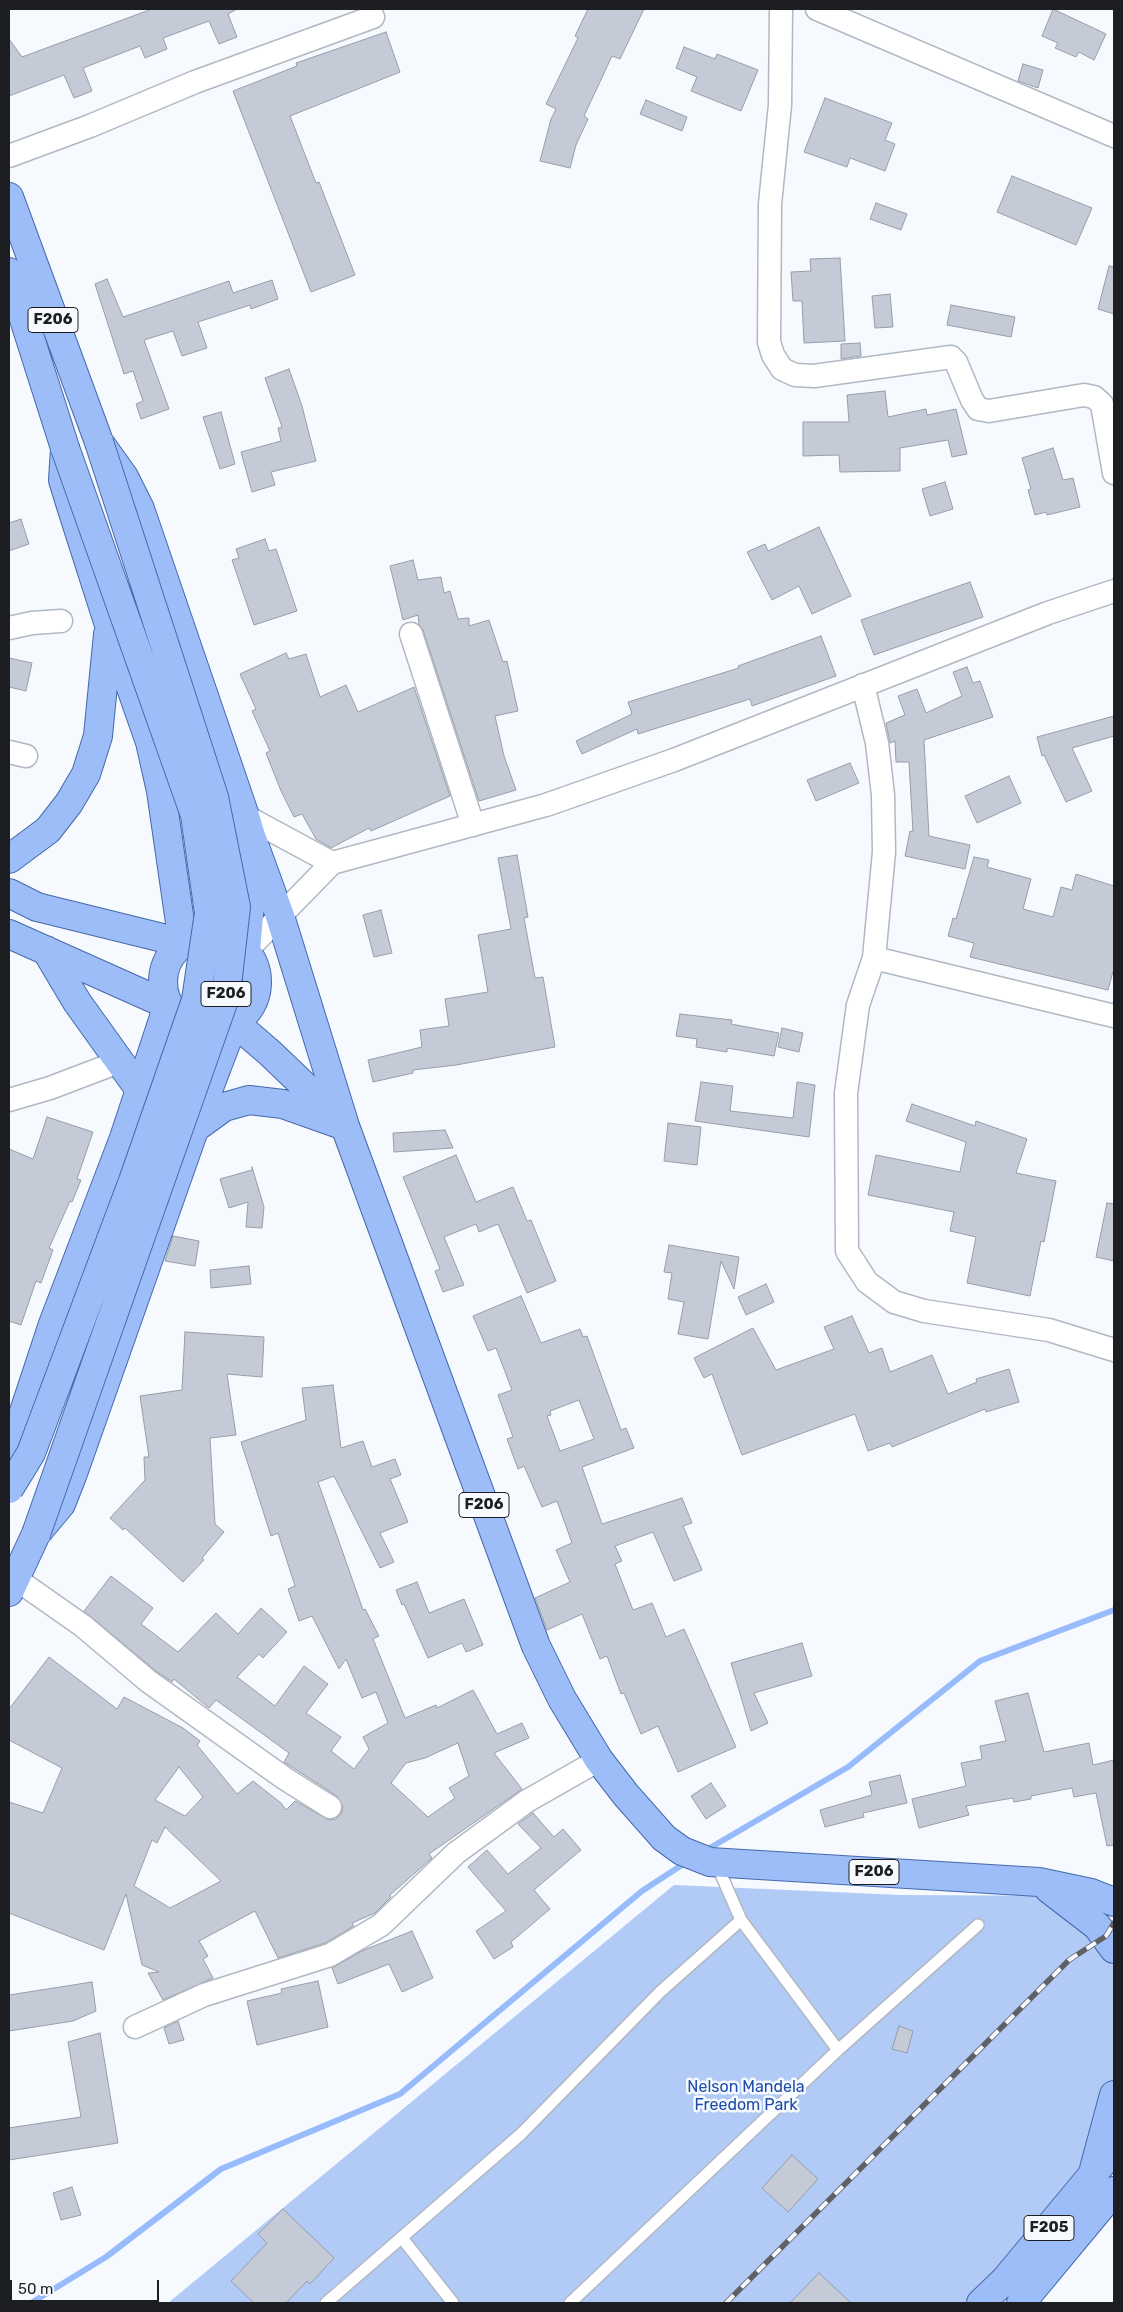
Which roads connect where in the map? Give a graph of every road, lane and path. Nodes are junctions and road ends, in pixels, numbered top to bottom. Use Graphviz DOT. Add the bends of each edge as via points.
graph roads {
  1 [pos="781,9"];
  2 [pos="817,9"];
  3 [pos="374,17"];
  4 [pos="1114,136"];
  5 [pos="9,156"];
  6 [pos="9,197"];
  7 [pos="9,272"];
  8 [pos="99,442"];
  9 [pos="65,448"];
  10 [pos="1114,472"];
  11 [pos="1114,591"];
  12 [pos="61,621"];
  13 [pos="109,625"];
  14 [pos="9,628"];
  15 [pos="411,634"];
  16 [pos="863,685"];
  17 [pos="473,825"];
  18 [pos="248,826"];
  19 [pos="9,859"];
  20 [pos="332,863"];
  21 [pos="9,893"];
  22 [pos="280,916"];
  23 [pos="9,934"];
  24 [pos="183,943"];
  25 [pos="46,950"];
  26 [pos="246,951"];
  27 [pos="874,958"];
  28 [pos="295,965"];
  29 [pos="168,1004"];
  30 [pos="1114,1016"];
  31 [pos="234,1022"];
  32 [pos="121,1062"];
  33 [pos="144,1079"];
  34 [pos="207,1093"];
  35 [pos="9,1100"];
  36 [pos="345,1126"];
  37 [pos="195,1128"];
  38 [pos="1114,1350"];
  39 [pos="9,1457"];
  40 [pos="9,1489"];
  41 [pos="36,1534"];
  42 [pos="12,1585"];
  43 [pos="599,1760"];
  44 [pos="330,1807"];
  45 [pos="713,1862"];
  46 [pos="1039,1882"];
  47 [pos="1114,1902"];
  48 [pos="741,1920"];
  49 [pos="978,1926"];
  50 [pos="1114,1949"];
  51 [pos="134,2027"];
  52 [pos="838,2050"];
  53 [pos="1114,2095"];
  54 [pos="1114,2149"];
  55 [pos="1103,2184"];
  56 [pos="402,2238"];
  57 [pos="326,2303"];
  58 [pos="453,2303"];
  59 [pos="570,2303"];
  60 [pos="981,2303"];
  61 [pos="1021,2303"];
  1 -- 10 [label="street" via="780,105 770,204 769,342 782,369 795,375 814,376 951,357 978,409 1084,395 1094,397 1102,404"];
  2 -- 4 [label="street"];
  3 -- 5 [label="street" via="195,82"];
  6 -- 8 [label="main road, F206"];
  7 -- 9 [label="main road, F206"];
  8 -- 18 [label="main road" via="124,478 140,509"];
  8 -- 41 [label="main road, F206, bridge" via="214,797 236,907 226,994"];
  9 -- 13 [label="main road" via="63,480"];
  9 -- 40 [label="main road, F206, bridge" via="195,815 209,913 193,1009 32,1453"];
  11 -- 16 [label="street" via="1048,613"];
  12 -- 14 [label="street"];
  13 -- 19 [label="main road" via="98,736 86,774 48,830"];
  13 -- 24 [label="main road" via="150,742 161,791"];
  15 -- 17 [label="street"];
  16 -- 17 [label="street" via="674,760 546,805"];
  16 -- 27 [label="street" via="877,743 884,794 884,852"];
  17 -- 20 [label="street"];
  18 -- 20 [label="street"];
  18 -- 22 [label="main road, F206"];
  18 -- 26 [label="main road" via="252,880"];
  20 -- 22 [label="street"];
  21 -- 24 [label="main road" via="38,907"];
  22 -- 26 [label="street"];
  22 -- 28 [label="main road, F206"];
  23 -- 25 [label="main road"];
  24 -- 26 [label="main road" via="196,937 216,936 235,942"];
  24 -- 29 [label="main road" via="171,955 163,971 162,988"];
  25 -- 29 [label="main road"];
  25 -- 32 [label="main road" via="76,1002"];
  26 -- 28 [label="main road" via="270,955"];
  26 -- 31 [label="main road" via="255,969 256,990 252,1003"];
  27 -- 30 [label="street"];
  27 -- 38 [label="street" via="858,1005 846,1093 846,1251 867,1282 894,1302 924,1311 1049,1330"];
  28 -- 36 [label="main road, F206"];
  29 -- 31 [label="main road" via="180,1019 197,1027 216,1028"];
  29 -- 33 [label="main road"];
  31 -- 34 [label="main road"];
  31 -- 36 [label="main road"];
  32 -- 33 [label="main road"];
  32 -- 35 [label="street"];
  33 -- 34 [label="main road" via="174,1066 186,1071"];
  33 -- 39 [label="main road" via="53,1324"];
  34 -- 37 [label="main road"];
  36 -- 37 [label="main road" via="282,1104 249,1100 224,1107"];
  36 -- 43 [label="main road, F206" via="536,1646 562,1699"];
  37 -- 41 [label="main road" via="72,1476 61,1504"];
  41 -- 42 [label="main road"];
  42 -- 44 [label="street" via="83,1626 148,1681"];
  43 -- 45 [label="main road, F206" via="664,1838 682,1851"];
  43 -- 51 [label="street" via="527,1801 456,1853 381,1925 330,1955 204,1995"];
  45 -- 46 [label="main road, F206"];
  45 -- 48 [label="lane"];
  46 -- 47 [label="main road, F206"];
  46 -- 50 [label="main road" via="1097,1926"];
  48 -- 52 [label="lane"];
  48 -- 56 [label="lane" via="660,1992 521,2134"];
  49 -- 52 [label="lane"];
  52 -- 59 [label="lane"];
  53 -- 55 [label="main road"];
  54 -- 55 [label="main road, F205"];
  55 -- 60 [label="main road, F205"];
  55 -- 61 [label="main road, F205"];
  56 -- 57 [label="lane"];
  56 -- 58 [label="lane"];
}
